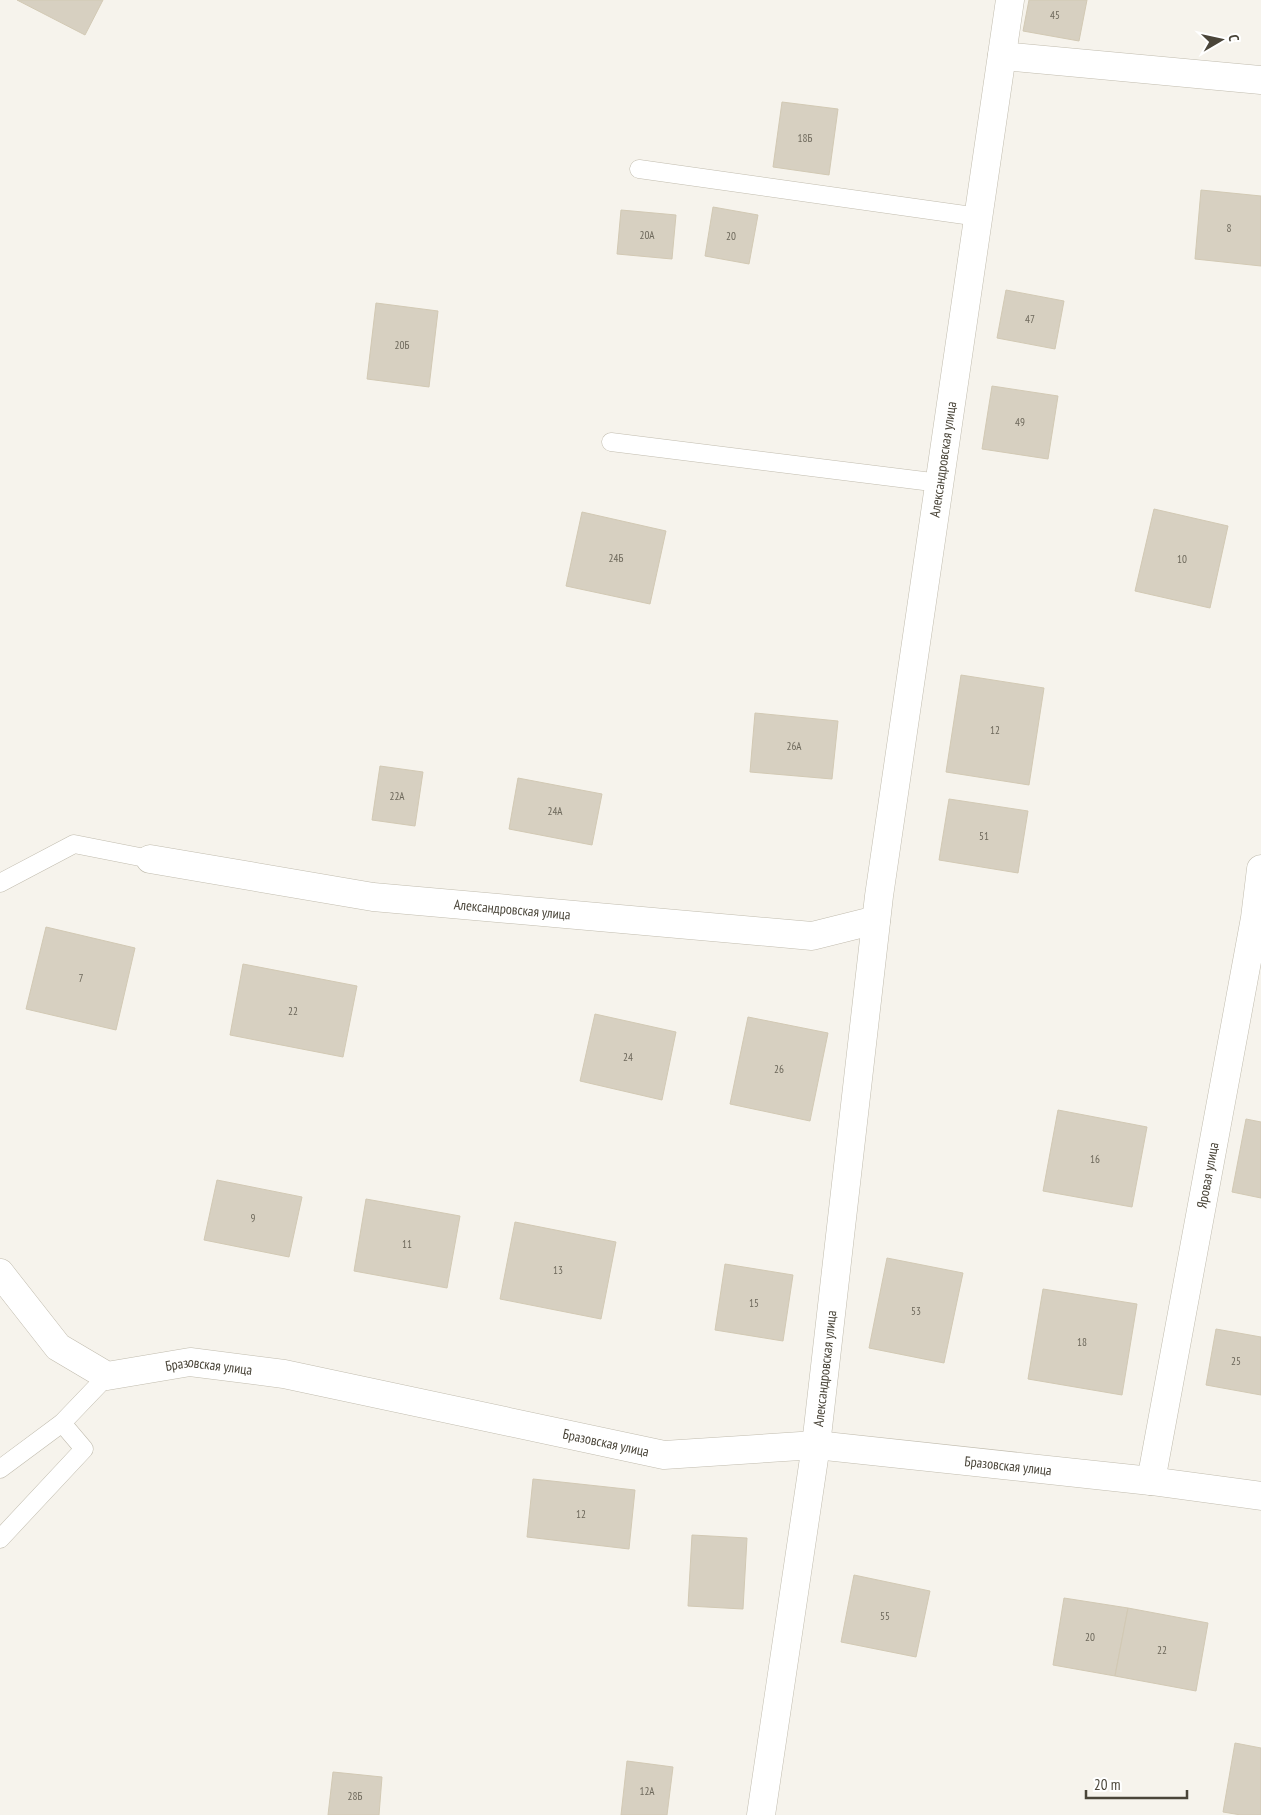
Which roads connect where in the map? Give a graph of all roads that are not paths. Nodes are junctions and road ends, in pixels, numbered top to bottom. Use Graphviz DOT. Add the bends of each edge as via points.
graph roads {
  1 [pos="1010,0"];
  2 [pos="1002,56"];
  3 [pos="1261,80"];
  4 [pos="639,169"];
  5 [pos="978,217"];
  6 [pos="611,442"];
  7 [pos="940,483"];
  8 [pos="150,859"];
  9 [pos="1261,869"];
  10 [pos="0,883"];
  11 [pos="876,920"];
  12 [pos="0,1272"];
  13 [pos="107,1376"];
  14 [pos="62,1422"];
  15 [pos="816,1445"];
  16 [pos="0,1469"];
  17 [pos="1151,1481"];
  18 [pos="1261,1496"];
  19 [pos="0,1539"];
  20 [pos="761,1815"];
  1 -- 2 [label="street, Александровская улица"];
  2 -- 3 [label="street"];
  2 -- 5 [label="street, Александровская улица"];
  4 -- 5 [label="lane"];
  5 -- 7 [label="street, Александровская улица"];
  6 -- 7 [label="lane"];
  7 -- 11 [label="street, Александровская улица"];
  8 -- 10 [label="lane" via="74,844"];
  8 -- 11 [label="street, Александровская улица" via="373,896 812,936"];
  9 -- 17 [label="street, Яровая улица" via="1255,918"];
  11 -- 15 [label="street, Александровская улица"];
  12 -- 13 [label="street" via="58,1347"];
  13 -- 14 [label="lane"];
  13 -- 15 [label="street, Бразовская улица" via="190,1362 274,1373 664,1455"];
  14 -- 16 [label="lane"];
  14 -- 19 [label="lane" via="84,1448"];
  15 -- 17 [label="street, Бразовская улица"];
  15 -- 20 [label="street, Александровская улица"];
  17 -- 18 [label="street, Бразовская улица"];
}
